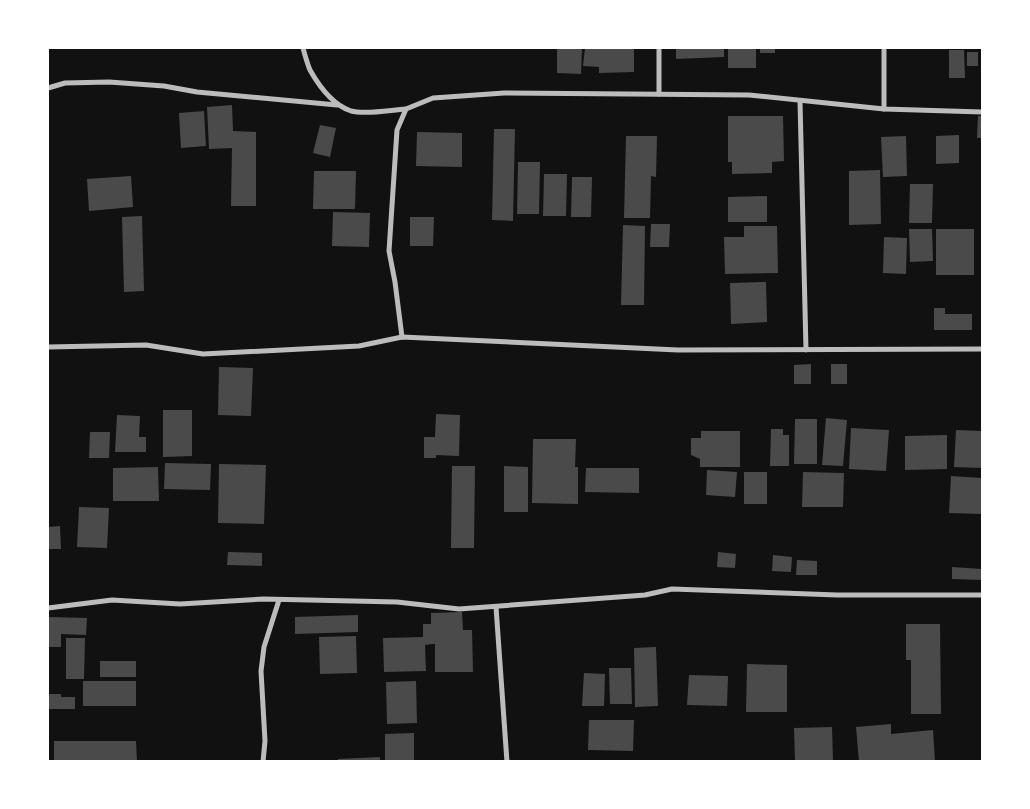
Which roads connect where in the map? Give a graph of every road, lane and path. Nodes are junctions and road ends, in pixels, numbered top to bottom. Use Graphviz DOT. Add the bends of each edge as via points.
graph roads {
  1 [pos="303,48"];
  2 [pos="659,48"];
  3 [pos="884,48"];
  4 [pos="48,88"];
  5 [pos="659,94"];
  6 [pos="800,101"];
  7 [pos="338,104"];
  8 [pos="406,109"];
  9 [pos="884,109"];
  10 [pos="982,112"];
  11 [pos="402,337"];
  12 [pos="48,347"];
  13 [pos="982,349"];
  14 [pos="806,350"];
  15 [pos="982,594"];
  16 [pos="279,600"];
  17 [pos="496,607"];
  18 [pos="48,608"];
  19 [pos="263,762"];
  20 [pos="506,762"];
  1 -- 7 [label="street" via="310,69 323,90"];
  2 -- 5 [label="street"];
  3 -- 9 [label="street"];
  4 -- 7 [label="street" via="65,83 108,82"];
  5 -- 6 [label="street" via="749,95"];
  5 -- 8 [label="street" via="495,94 433,98"];
  6 -- 9 [label="street"];
  6 -- 14 [label="street"];
  7 -- 8 [label="street" via="351,111 364,112"];
  8 -- 11 [label="street" via="397,130 388,251"];
  9 -- 10 [label="street"];
  11 -- 12 [label="street" via="359,346 203,354 146,345"];
  11 -- 14 [label="street" via="678,350"];
  13 -- 14 [label="street"];
  15 -- 17 [label="street" via="837,595 672,588 645,595"];
  16 -- 17 [label="street" via="397,602 459,609"];
  16 -- 18 [label="street" via="180,604 112,600"];
  16 -- 19 [label="street" via="264,648 261,671"];
  17 -- 20 [label="street"];
}
